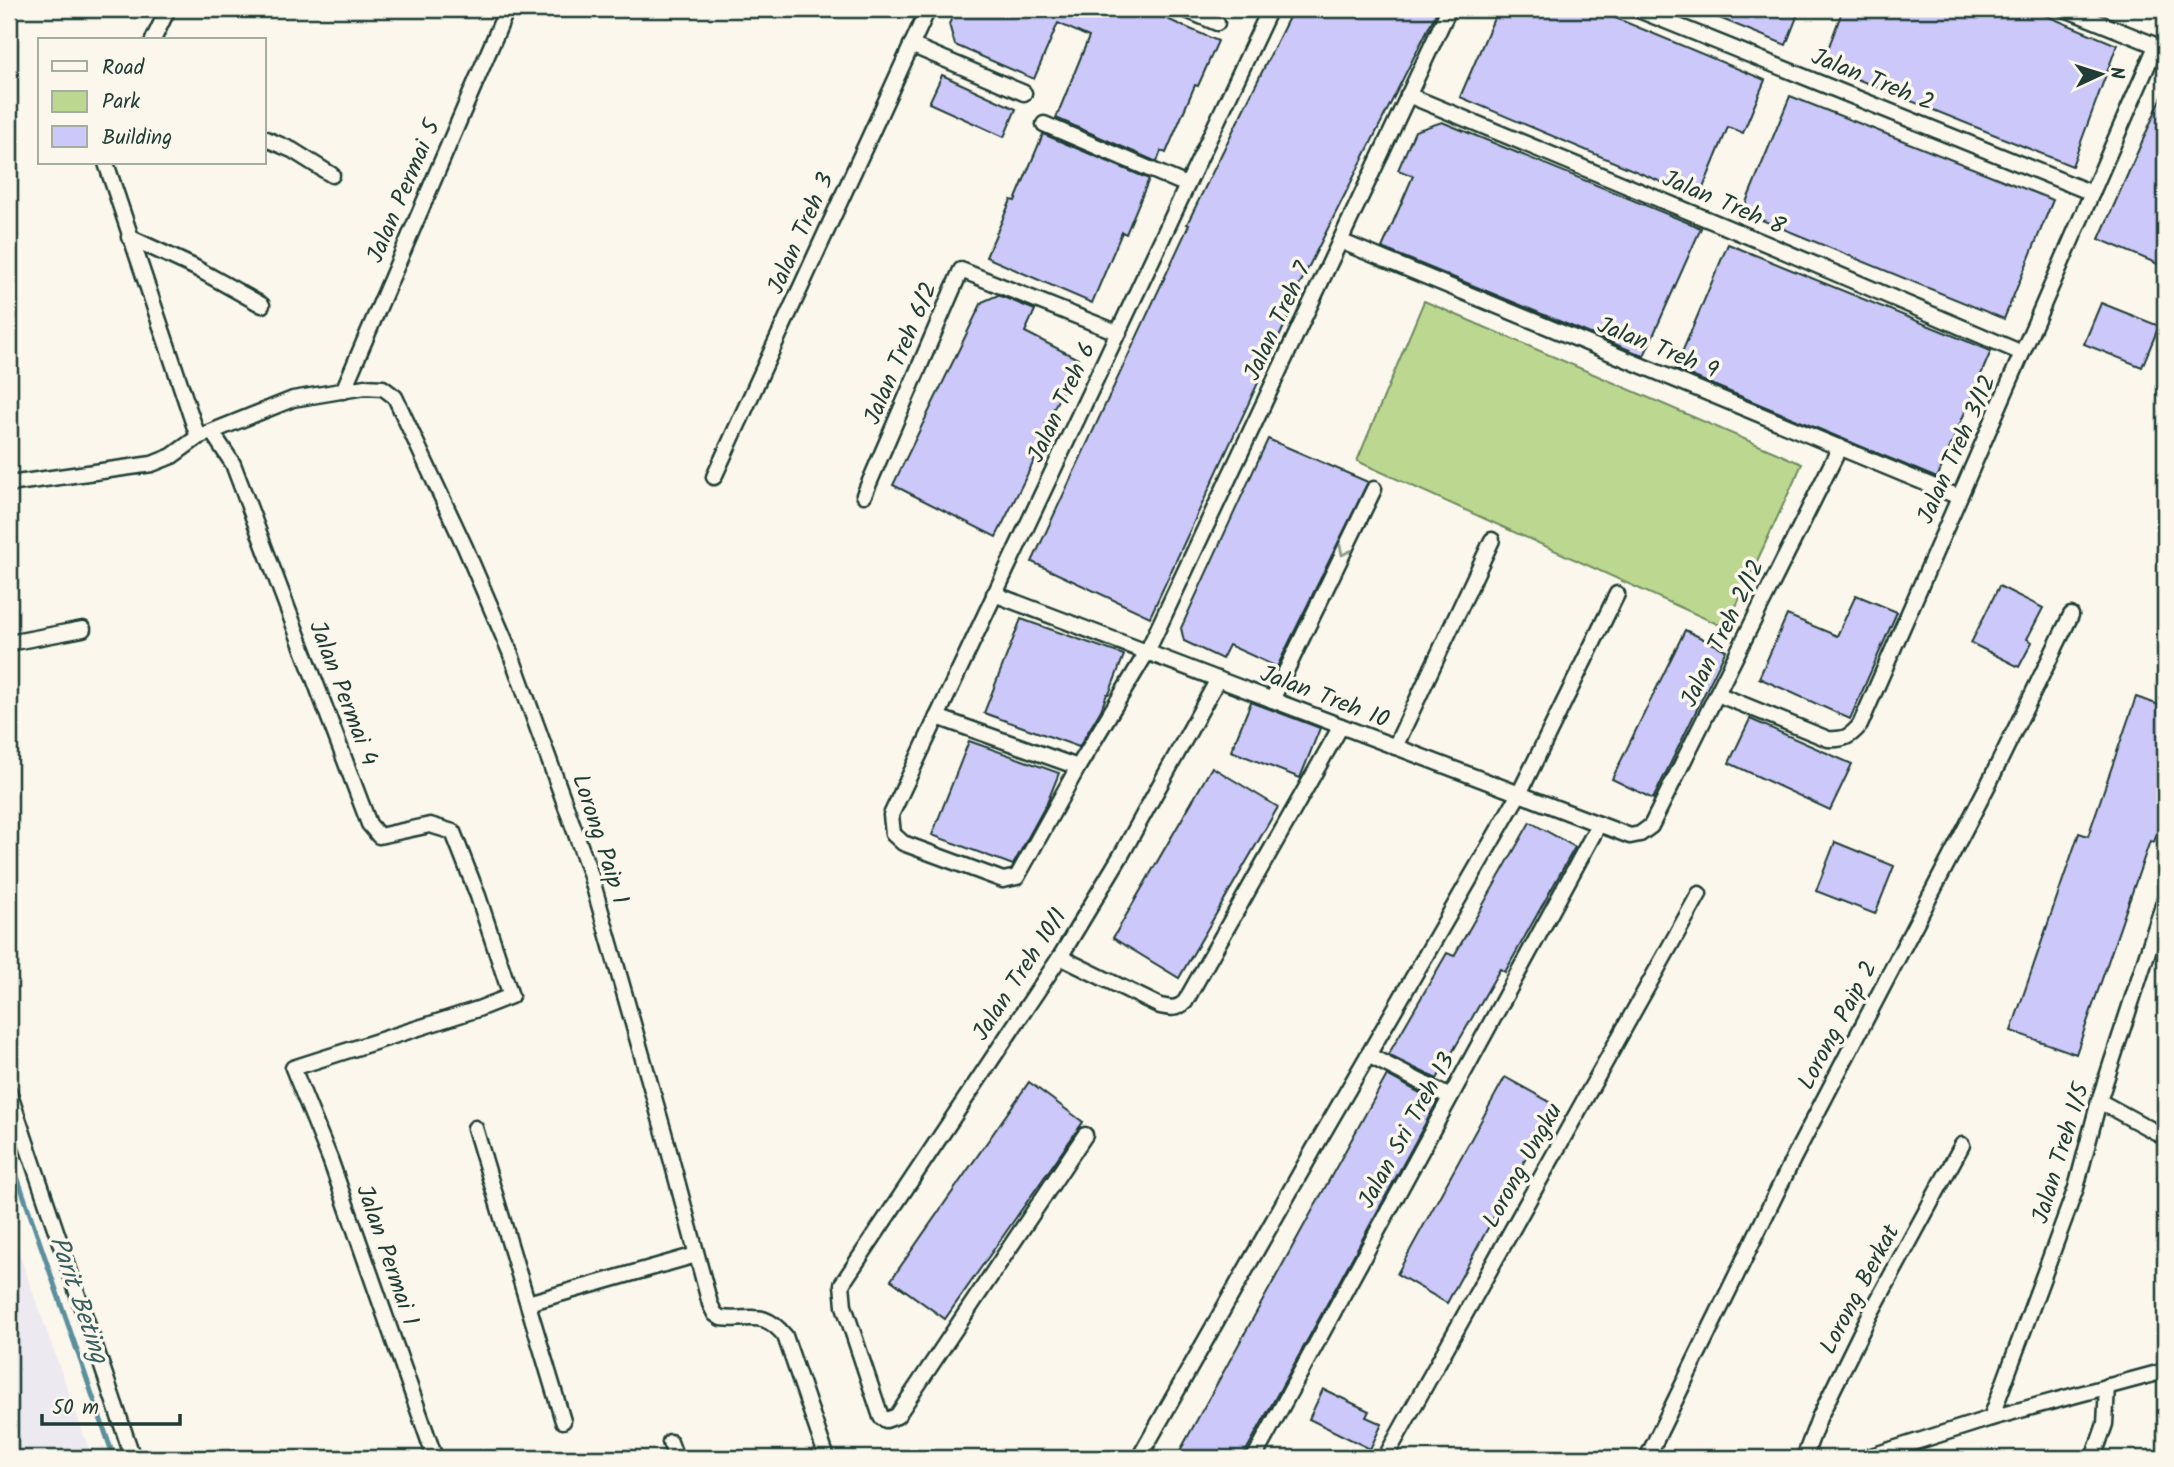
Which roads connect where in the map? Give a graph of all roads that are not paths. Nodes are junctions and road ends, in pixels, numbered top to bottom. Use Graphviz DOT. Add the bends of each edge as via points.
graph roads {
  1 [pos="168,9"];
  2 [pos="507,9"];
  3 [pos="928,9"];
  4 [pos="1184,9"];
  5 [pos="1270,9"];
  6 [pos="1449,9"];
  7 [pos="1636,9"];
  8 [pos="2065,9"];
  9 [pos="1217,23"];
  10 [pos="154,38"];
  11 [pos="911,45"];
  12 [pos="2161,47"];
  13 [pos="1024,93"];
  14 [pos="1408,95"];
  15 [pos="1044,124"];
  16 [pos="266,139"];
  17 [pos="106,164"];
  18 [pos="332,175"];
  19 [pos="1187,185"];
  20 [pos="2092,193"];
  21 [pos="129,237"];
  22 [pos="1340,241"];
  23 [pos="262,305"];
  24 [pos="1119,333"];
  25 [pos="2022,353"];
  26 [pos="342,391"];
  27 [pos="205,434"];
  28 [pos="1840,447"];
  29 [pos="714,477"];
  30 [pos="9,484"];
  31 [pos="1374,489"];
  32 [pos="864,495"];
  33 [pos="1959,497"];
  34 [pos="1492,540"];
  35 [pos="995,594"];
  36 [pos="1616,594"];
  37 [pos="2071,615"];
  38 [pos="83,629"];
  39 [pos="9,643"];
  40 [pos="1147,652"];
  41 [pos="1218,679"];
  42 [pos="1717,694"];
  43 [pos="1272,700"];
  44 [pos="937,717"];
  45 [pos="1341,726"];
  46 [pos="1395,747"];
  47 [pos="1078,767"];
  48 [pos="1519,794"];
  49 [pos="1599,824"];
  50 [pos="1640,834"];
  51 [pos="1017,877"];
  52 [pos="1699,894"];
  53 [pos="2165,899"];
  54 [pos="1060,957"];
  55 [pos="1368,1055"];
  56 [pos="293,1068"];
  57 [pos="9,1092"];
  58 [pos="1450,1097"];
  59 [pos="2099,1101"];
  60 [pos="475,1128"];
  61 [pos="1085,1135"];
  62 [pos="2165,1137"];
  63 [pos="1962,1145"];
  64 [pos="696,1255"];
  65 [pos="528,1304"];
  66 [pos="2165,1371"];
  67 [pos="2107,1386"];
  68 [pos="1991,1418"];
  69 [pos="563,1421"];
  70 [pos="670,1441"];
  71 [pos="133,1458"];
  72 [pos="435,1458"];
  73 [pos="676,1458"];
  74 [pos="827,1458"];
  75 [pos="1139,1458"];
  76 [pos="1254,1458"];
  77 [pos="1385,1458"];
  78 [pos="1647,1458"];
  79 [pos="1804,1458"];
  80 [pos="1866,1458"];
  81 [pos="2094,1458"];
  1 -- 10 [label="street"];
  2 -- 26 [label="street, Jalan Permai 5"];
  3 -- 11 [label="street, Jalan Treh 3"];
  4 -- 9 [label="street"];
  5 -- 19 [label="street, Jalan Treh 6"];
  6 -- 14 [label="street, Jalan Treh 7"];
  7 -- 20 [label="street, Jalan Treh 2"];
  8 -- 12 [label="street"];
  11 -- 13 [label="street"];
  11 -- 29 [label="street, Jalan Treh 3"];
  12 -- 20 [label="street, Jalan Treh 3/12"];
  14 -- 22 [label="street, Jalan Treh 7"];
  14 -- 25 [label="street, Jalan Treh 8"];
  15 -- 19 [label="street"];
  16 -- 18 [label="street"];
  17 -- 21 [label="street"];
  19 -- 24 [label="street, Jalan Treh 6"];
  20 -- 25 [label="street, Jalan Treh 3/12"];
  21 -- 23 [label="street"];
  21 -- 27 [label="street"];
  22 -- 28 [label="street, Jalan Treh 9"];
  22 -- 40 [label="street, Jalan Treh 7"];
  24 -- 32 [label="street, Jalan Treh 6/2" via="961,270"];
  24 -- 35 [label="street, Jalan Treh 6"];
  25 -- 33 [label="street, Jalan Treh 3/12"];
  26 -- 27 [label="street, Lorong Paip 1" via="293,399"];
  26 -- 64 [label="street, Lorong Paip 1" via="383,388 395,397 510,652 590,873"];
  27 -- 30 [label="street, Lorong Paip 1" via="152,464"];
  27 -- 56 [label="street, Jalan Permai 4" via="233,464 369,824 379,836 430,825 453,832 511,996"];
  28 -- 33 [label="street, Jalan Treh 9"];
  28 -- 42 [label="street, Jalan Treh 2/12"];
  31 -- 43 [label="street, one-way"];
  33 -- 42 [label="street, Jalan Treh 3/12" via="1860,725 1850,736 1828,739"];
  34 -- 46 [label="street"];
  35 -- 40 [label="street, Jalan Treh 10"];
  35 -- 44 [label="street, Jalan Treh 6"];
  36 -- 48 [label="street"];
  37 -- 78 [label="street, Lorong Paip 2" via="1988,786 1794,1157"];
  38 -- 39 [label="street"];
  40 -- 41 [label="street, Jalan Treh 10"];
  40 -- 47 [label="street, Jalan Treh 7"];
  41 -- 43 [label="street, Jalan Treh 10"];
  41 -- 54 [label="street, Jalan Treh 10/1"];
  42 -- 50 [label="street, Jalan Treh 2/12" via="1651,826"];
  43 -- 45 [label="street, Jalan Treh 10"];
  44 -- 47 [label="street"];
  44 -- 51 [label="street, Jalan Treh 6" via="891,815 893,834 903,843 1003,880"];
  45 -- 46 [label="street, Jalan Treh 10"];
  45 -- 54 [label="street" via="1179,1007 1160,1006"];
  46 -- 48 [label="street, Jalan Treh 10"];
  47 -- 51 [label="street, Jalan Treh 7"];
  48 -- 49 [label="street, Jalan Treh 10"];
  48 -- 55 [label="street"];
  49 -- 50 [label="street, Jalan Treh 10" via="1630,836"];
  49 -- 58 [label="street, Jalan Sri Treh 13"];
  52 -- 77 [label="street, Lorong Ungku"];
  53 -- 59 [label="street, Jalan Treh 1/5"];
  54 -- 61 [label="street, Jalan Treh 10/1" via="842,1284 844,1306 881,1417 897,1416"];
  55 -- 58 [label="street"];
  55 -- 75 [label="street"];
  56 -- 72 [label="street, Jalan Permai 1" via="330,1159"];
  57 -- 71 [label="street"];
  58 -- 76 [label="street, Jalan Sri Treh 13"];
  59 -- 62 [label="street"];
  59 -- 68 [label="street, Jalan Treh 1/5" via="2076,1188"];
  60 -- 65 [label="street"];
  63 -- 79 [label="street, Lorong Berkat" via="1866,1322 1818,1418"];
  64 -- 65 [label="street"];
  64 -- 74 [label="street, Lorong Paip 1" via="715,1314 730,1319 766,1319 785,1336"];
  65 -- 69 [label="street"];
  66 -- 67 [label="street"];
  67 -- 68 [label="street"];
  67 -- 81 [label="street" via="2105,1424"];
  68 -- 80 [label="street"];
  70 -- 73 [label="street"];
}
